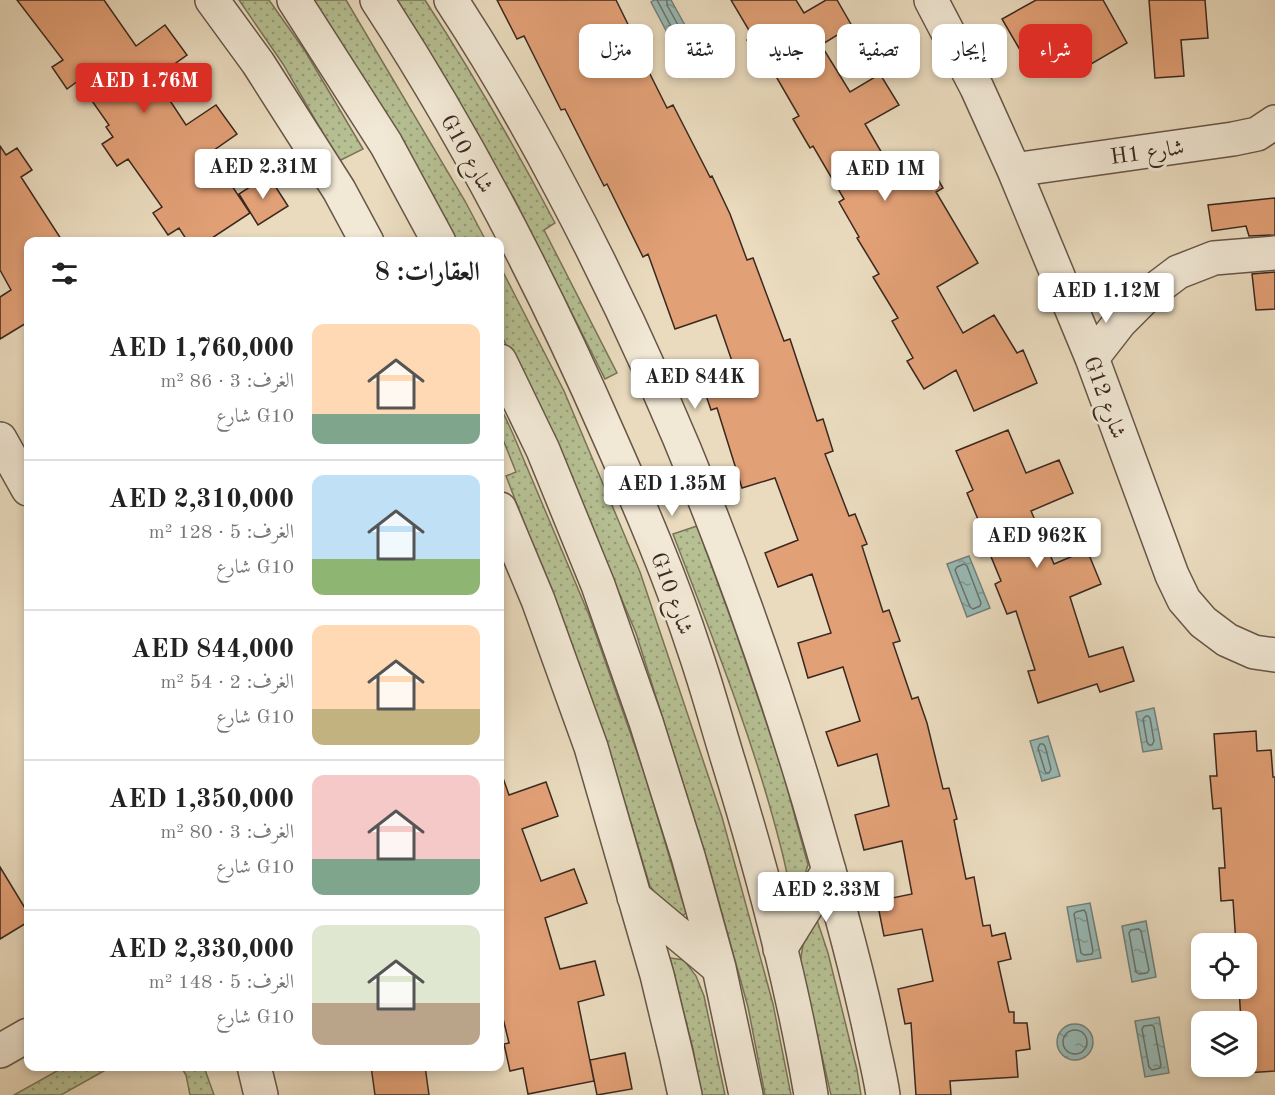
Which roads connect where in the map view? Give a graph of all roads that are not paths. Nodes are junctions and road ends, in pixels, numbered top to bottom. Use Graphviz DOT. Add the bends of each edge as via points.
graph roads {
  1 [pos="212,0"];
  2 [pos="294,0"];
  3 [pos="377,0"];
  4 [pos="451,0"];
  5 [pos="931,0"];
  6 [pos="1275,122"];
  7 [pos="1014,170"];
  8 [pos="364,237"];
  9 [pos="436,237"];
  10 [pos="1275,252"];
  11 [pos="1092,358"];
  12 [pos="504,369"];
  13 [pos="0,439"];
  14 [pos="24,482"];
  15 [pos="504,519"];
  16 [pos="1275,655"];
  17 [pos="829,870"];
  18 [pos="634,897"];
  19 [pos="780,949"];
  20 [pos="719,968"];
  21 [pos="24,1037"];
  22 [pos="0,1051"];
  23 [pos="255,1071"];
  24 [pos="261,1095"];
  25 [pos="685,1095"];
  26 [pos="746,1095"];
  27 [pos="811,1095"];
  28 [pos="883,1095"];
  1 -- 8 [label="street" via="258,63"];
  2 -- 9 [label="street" via="386,144"];
  3 -- 19 [label="street, G10 شارع" via="467,149 523,253 644,514 698,661"];
  4 -- 17 [label="street" via="532,133 594,250 651,371 711,513 754,631"];
  5 -- 7 [label="street, G12 شارع"];
  6 -- 7 [label="street, H1 شارع" via="1257,134 1233,139"];
  7 -- 11 [label="street, G12 شارع"];
  10 -- 11 [label="street" via="1214,258 1178,272 1120,322"];
  11 -- 16 [label="street, G12 شارع" via="1184,600 1203,622 1227,640 1254,652"];
  12 -- 20 [label="street" via="543,450 598,585 646,722"];
  13 -- 14 [label="street"];
  15 -- 18 [label="street" via="591,747"];
  17 -- 19 [label="street"];
  17 -- 28 [label="street"];
  18 -- 20 [label="street"];
  18 -- 25 [label="street"];
  19 -- 27 [label="street, G10 شارع"];
  20 -- 26 [label="street"];
  21 -- 22 [label="street"];
  23 -- 24 [label="street"];
}
